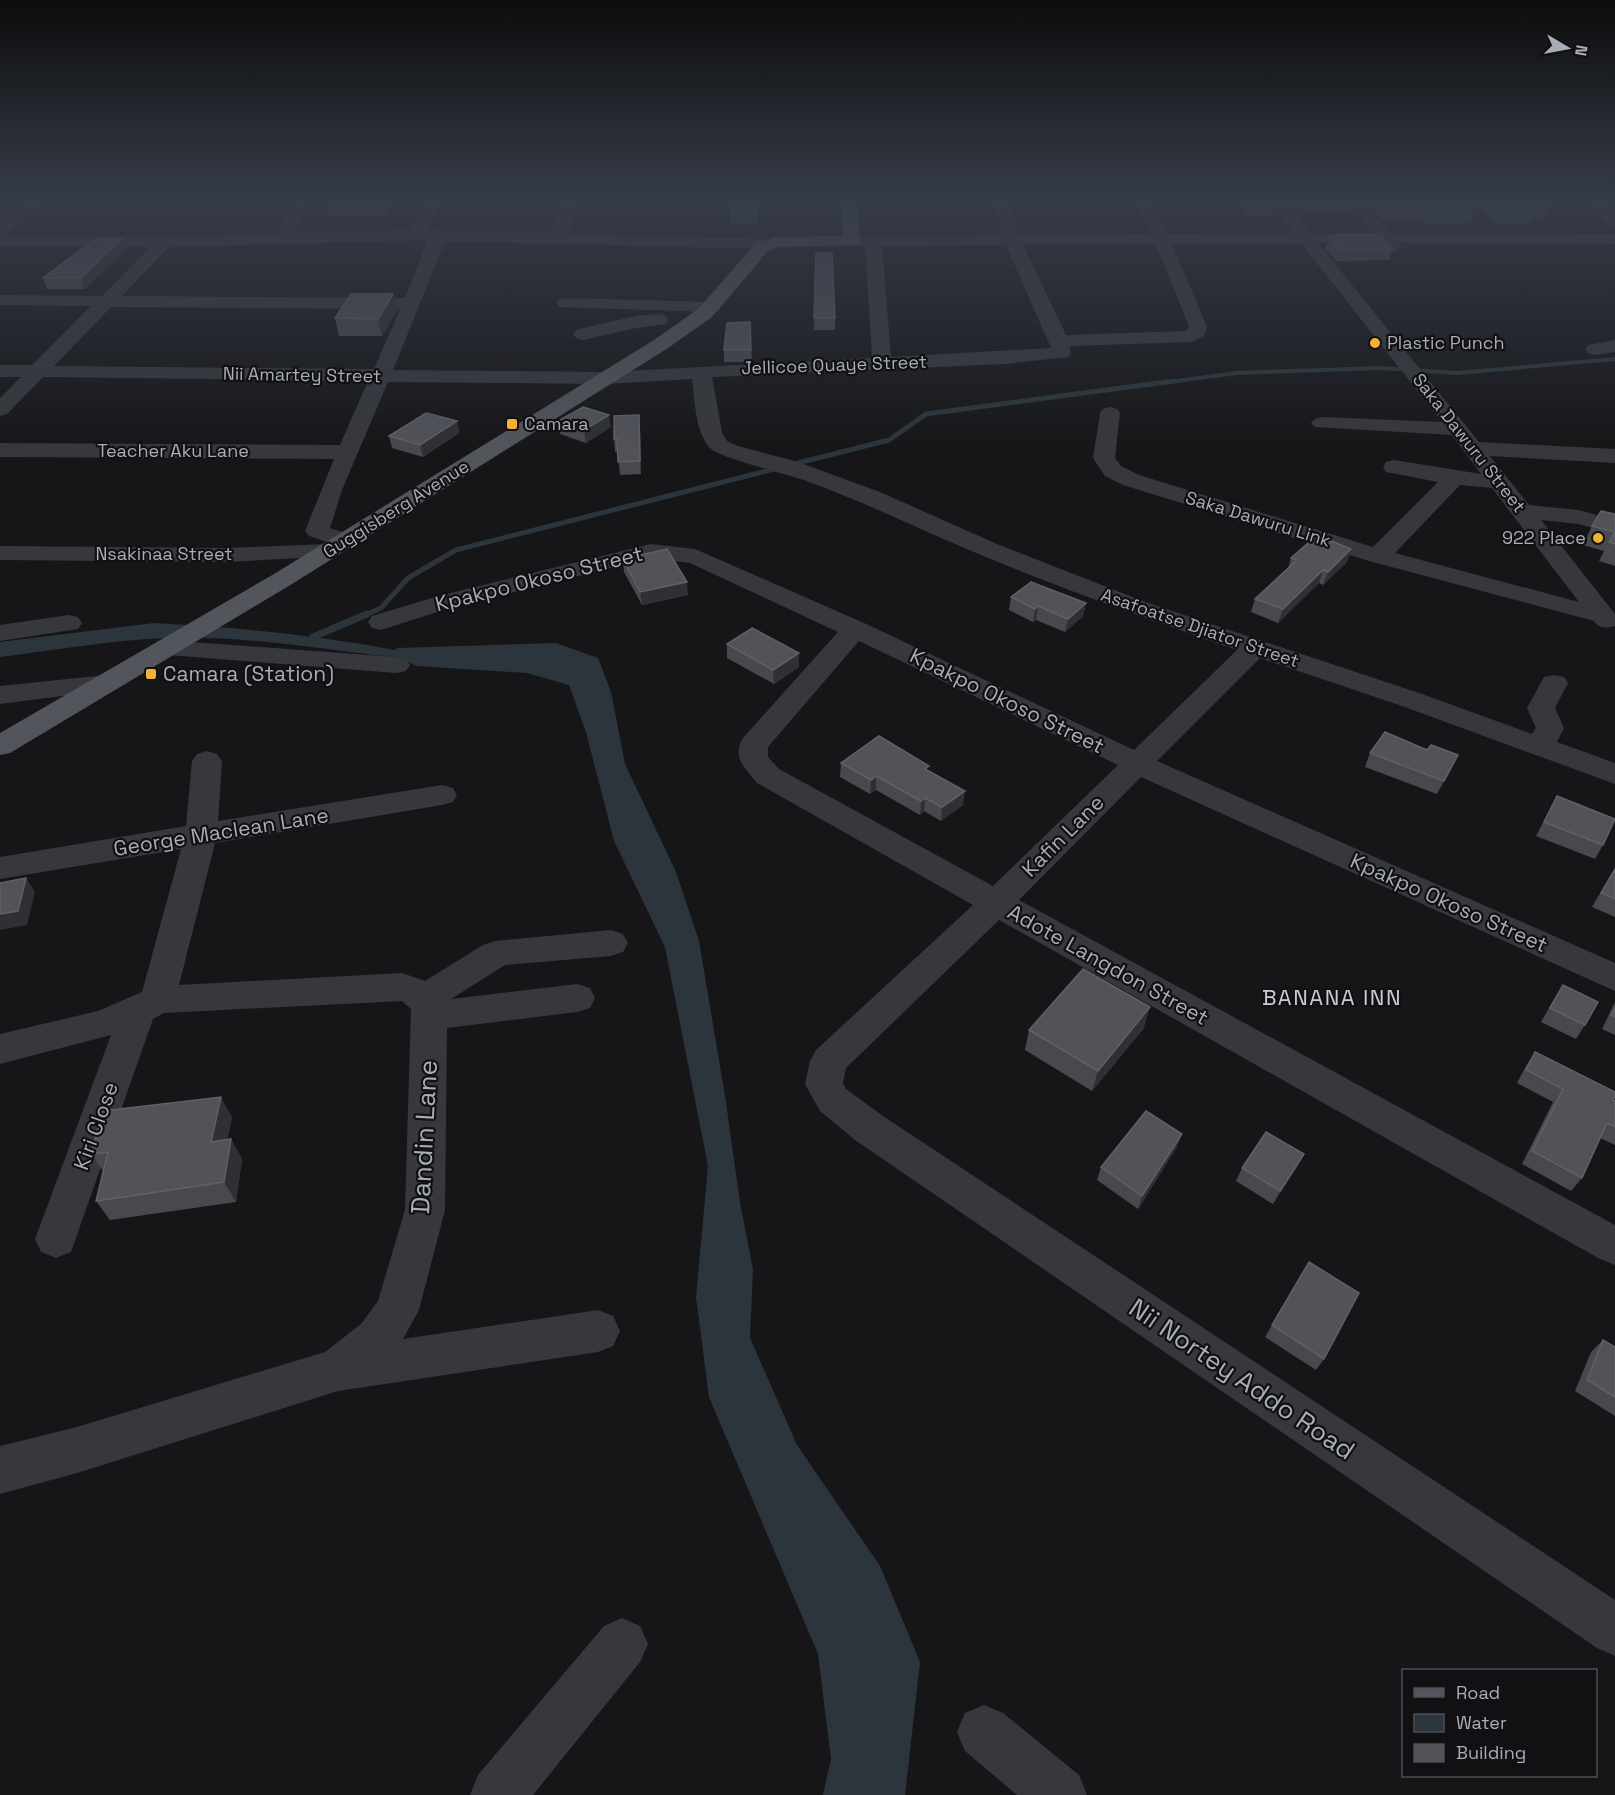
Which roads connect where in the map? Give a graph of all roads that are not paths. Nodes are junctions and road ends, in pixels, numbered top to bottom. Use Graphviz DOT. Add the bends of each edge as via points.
graph roads {
  1 [pos="123,285"];
  2 [pos="419,285"];
  3 [pos="730,285"];
  4 [pos="876,285"];
  5 [pos="1033,285"];
  6 [pos="1181,285"];
  7 [pos="1343,285"];
  8 [pos="109,299"];
  9 [pos="0,300"];
  10 [pos="565,303"];
  11 [pos="412,304"];
  12 [pos="712,307"];
  13 [pos="694,323"];
  14 [pos="583,334"];
  15 [pos="1061,346"];
  16 [pos="1615,346"];
  17 [pos="1595,349"];
  18 [pos="882,363"];
  19 [pos="0,371"];
  20 [pos="38,372"];
  21 [pos="700,372"];
  22 [pos="381,377"];
  23 [pos="605,378"];
  24 [pos="0,410"];
  25 [pos="1110,413"];
  26 [pos="1322,423"];
  27 [pos="1457,429"];
  28 [pos="1473,448"];
  29 [pos="0,450"];
  30 [pos="347,452"];
  31 [pos="1615,456"];
  32 [pos="1394,467"];
  33 [pos="1454,478"];
  34 [pos="1498,482"];
  35 [pos="1521,510"];
  36 [pos="1615,527"];
  37 [pos="336,546"];
  38 [pos="0,553"];
  39 [pos="1378,556"];
  40 [pos="69,622"];
  41 [pos="381,622"];
  42 [pos="1609,623"];
  43 [pos="855,629"];
  44 [pos="0,633"];
  45 [pos="173,643"];
  46 [pos="1254,648"];
  47 [pos="396,664"];
  48 [pos="106,683"];
  49 [pos="1554,683"];
  50 [pos="0,695"];
  51 [pos="0,746"];
  52 [pos="1540,746"];
  53 [pos="207,761"];
  54 [pos="1137,763"];
  55 [pos="1615,774"];
  56 [pos="442,795"];
  57 [pos="201,835"];
  58 [pos="0,867"];
  59 [pos="996,903"];
  60 [pos="611,943"];
  61 [pos="1615,978"];
  62 [pos="577,999"];
  63 [pos="147,1006"];
  64 [pos="427,1007"];
  65 [pos="0,1049"];
  66 [pos="869,1128"];
  67 [pos="56,1239"];
  68 [pos="1615,1246"];
  69 [pos="598,1331"];
  70 [pos="337,1370"];
  71 [pos="0,1470"];
  72 [pos="1615,1630"];
  73 [pos="622,1644"];
  74 [pos="984,1732"];
  75 [pos="498,1795"];
  76 [pos="1059,1795"];
  1 -- 8 [label="street"];
  2 -- 11 [label="street"];
  3 -- 12 [label="main road, Guggisberg Avenue"];
  4 -- 18 [label="street"];
  5 -- 15 [label="street"];
  6 -- 15 [label="street, Jellicoe Quaye Street" via="1198,327 1191,336"];
  7 -- 27 [label="street, Saka Dawuru Street"];
  8 -- 9 [label="street"];
  8 -- 11 [label="street"];
  8 -- 20 [label="street"];
  10 -- 12 [label="street"];
  11 -- 22 [label="street"];
  12 -- 13 [label="main road, Guggisberg Avenue"];
  13 -- 14 [label="street" via="649,320"];
  13 -- 23 [label="main road, Guggisberg Avenue"];
  15 -- 18 [label="street, Jellicoe Quaye Street" via="1059,354"];
  16 -- 17 [label="street"];
  18 -- 21 [label="street, Jellicoe Quaye Street"];
  19 -- 20 [label="street, Nii Amartey Street"];
  20 -- 22 [label="street, Nii Amartey Street"];
  20 -- 24 [label="street"];
  21 -- 23 [label="street, Jellicoe Quaye Street"];
  21 -- 46 [label="street, Asafoatse Djiator Street" via="711,432 719,445 872,498 1040,570"];
  22 -- 23 [label="street, Nii Amartey Street"];
  22 -- 30 [label="street"];
  23 -- 37 [label="main road, Guggisberg Avenue"];
  25 -- 39 [label="street, Saka Dawuru Link" via="1104,458 1113,471 1131,480"];
  26 -- 27 [label="street"];
  27 -- 28 [label="street, Saka Dawuru Street"];
  28 -- 31 [label="street"];
  28 -- 34 [label="street, Saka Dawuru Street"];
  29 -- 30 [label="street, Teacher Aku Lane"];
  30 -- 37 [label="street" via="317,531"];
  32 -- 33 [label="street"];
  33 -- 34 [label="street"];
  33 -- 39 [label="street"];
  34 -- 35 [label="street, Saka Dawuru Street"];
  35 -- 36 [label="street" via="1579,517"];
  35 -- 42 [label="street, Saka Dawuru Street"];
  37 -- 38 [label="street, Nsakinaa Street" via="227,555"];
  37 -- 45 [label="main road, Guggisberg Avenue"];
  39 -- 42 [label="street, Saka Dawuru Link"];
  40 -- 44 [label="street"];
  41 -- 43 [label="street, Kpakpo Okoso Street" via="444,602 651,551 695,556"];
  43 -- 54 [label="street, Kpakpo Okoso Street"];
  43 -- 59 [label="street, Adote Langdon Street" via="753,745 753,759 768,776"];
  45 -- 47 [label="street"];
  45 -- 48 [label="main road, Guggisberg Avenue"];
  46 -- 52 [label="street, Asafoatse Djiator Street"];
  46 -- 54 [label="street, Kafin Lane"];
  48 -- 50 [label="street"];
  48 -- 51 [label="main road, Guggisberg Avenue"];
  49 -- 52 [label="street" via="1541,708 1550,728"];
  52 -- 55 [label="street, Asafoatse Djiator Street"];
  53 -- 57 [label="street, Kiri Close"];
  54 -- 59 [label="street, Kafin Lane"];
  54 -- 61 [label="street, Kpakpo Okoso Street"];
  56 -- 57 [label="street, George Maclean Lane"];
  57 -- 58 [label="street, George Maclean Lane"];
  57 -- 63 [label="street, Kiri Close"];
  59 -- 66 [label="street, Kafin Lane" via="829,1061 824,1084 833,1100"];
  59 -- 68 [label="street, Adote Langdon Street"];
  60 -- 64 [label="street" via="495,954"];
  62 -- 64 [label="street"];
  63 -- 64 [label="street" via="402,987 418,991"];
  63 -- 65 [label="street" via="113,1021"];
  63 -- 67 [label="street, Kiri Close"];
  64 -- 70 [label="street, Dandin Lane" via="425,1210 397,1310 378,1339"];
  66 -- 72 [label="street, Nii Nortey Addo Road"];
  69 -- 70 [label="street"];
  70 -- 71 [label="street, Dandin Lane"];
  73 -- 75 [label="street"];
  74 -- 76 [label="street"];
}
